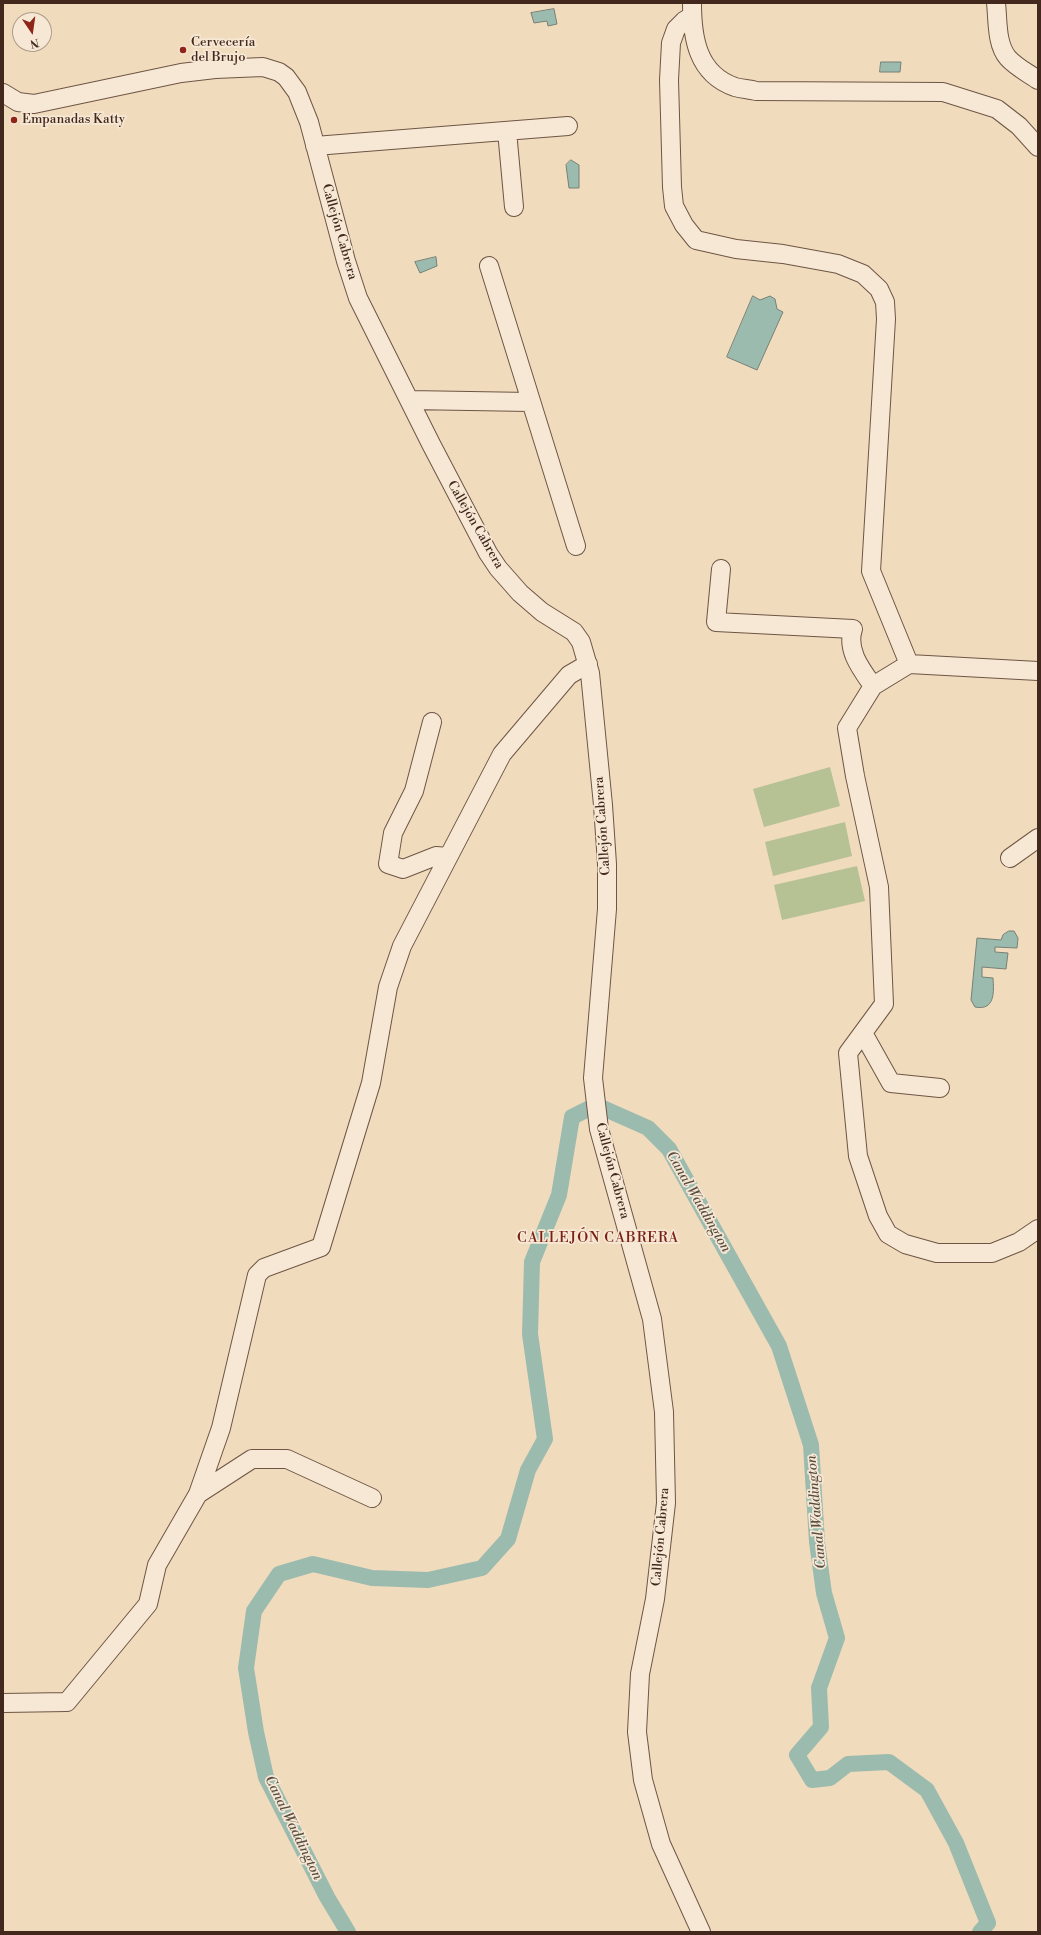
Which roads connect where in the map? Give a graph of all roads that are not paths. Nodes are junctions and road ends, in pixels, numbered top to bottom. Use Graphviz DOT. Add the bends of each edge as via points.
graph roads {
  1 [pos="996,3"];
  2 [pos="692,10"];
  3 [pos="1038,80"];
  4 [pos="3,93"];
  5 [pos="568,126"];
  6 [pos="507,130"];
  7 [pos="315,146"];
  8 [pos="1038,146"];
  9 [pos="514,207"];
  10 [pos="489,266"];
  11 [pos="409,400"];
  12 [pos="530,402"];
  13 [pos="576,546"];
  14 [pos="721,569"];
  15 [pos="588,664"];
  16 [pos="909,664"];
  17 [pos="1038,671"];
  18 [pos="874,686"];
  19 [pos="432,722"];
  20 [pos="1038,838"];
  21 [pos="448,857"];
  22 [pos="1010,858"];
  23 [pos="863,1033"];
  24 [pos="940,1088"];
  25 [pos="1038,1228"];
  26 [pos="198,1494"];
  27 [pos="372,1498"];
  28 [pos="3,1702"];
  29 [pos="701,1932"];
  1 -- 3 [label="street" via="1004,52 1014,63"];
  2 -- 8 [label="street" via="693,33 702,60 718,77 734,86 756,91 943,92 996,109 1019,126"];
  2 -- 16 [label="street" via="676,29 671,43 669,80 672,187 674,206 684,225 696,240 736,249 838,264 863,274 879,289 885,302 871,571"];
  4 -- 7 [label="street, Callejón Cabrera" via="18,102 34,104 181,73 263,67 279,72 292,84 309,122"];
  5 -- 6 [label="street"];
  6 -- 7 [label="street"];
  6 -- 9 [label="street"];
  7 -- 11 [label="street, Callejón Cabrera" via="351,280"];
  10 -- 12 [label="street"];
  11 -- 12 [label="street"];
  11 -- 15 [label="street, Callejón Cabrera" via="488,553 520,593 542,612 574,632 581,642"];
  12 -- 13 [label="street"];
  14 -- 18 [label="street" via="716,622 853,629 849,639 855,658"];
  15 -- 21 [label="street" via="569,675 502,754"];
  15 -- 29 [label="street, Callejón Cabrera" via="607,864 607,909 593,1078 599,1129 652,1318 664,1412 666,1503 655,1599 640,1674 637,1732 643,1780 661,1844"];
  16 -- 17 [label="street"];
  16 -- 18 [label="street"];
  18 -- 23 [label="street" via="847,728 878,887 880,922 884,1004"];
  19 -- 21 [label="street" via="414,791 393,833 388,864 403,869 436,856"];
  20 -- 22 [label="street"];
  21 -- 26 [label="street" via="402,946 388,987 371,1083 320,1247 264,1268 257,1275 221,1428"];
  23 -- 24 [label="street" via="891,1083"];
  23 -- 25 [label="street" via="848,1054 858,1156 878,1216 888,1234 905,1244 937,1253 992,1253 1019,1242"];
  26 -- 27 [label="street" via="252,1459 287,1459"];
  26 -- 28 [label="street" via="157,1565 148,1604 67,1702"];
}
